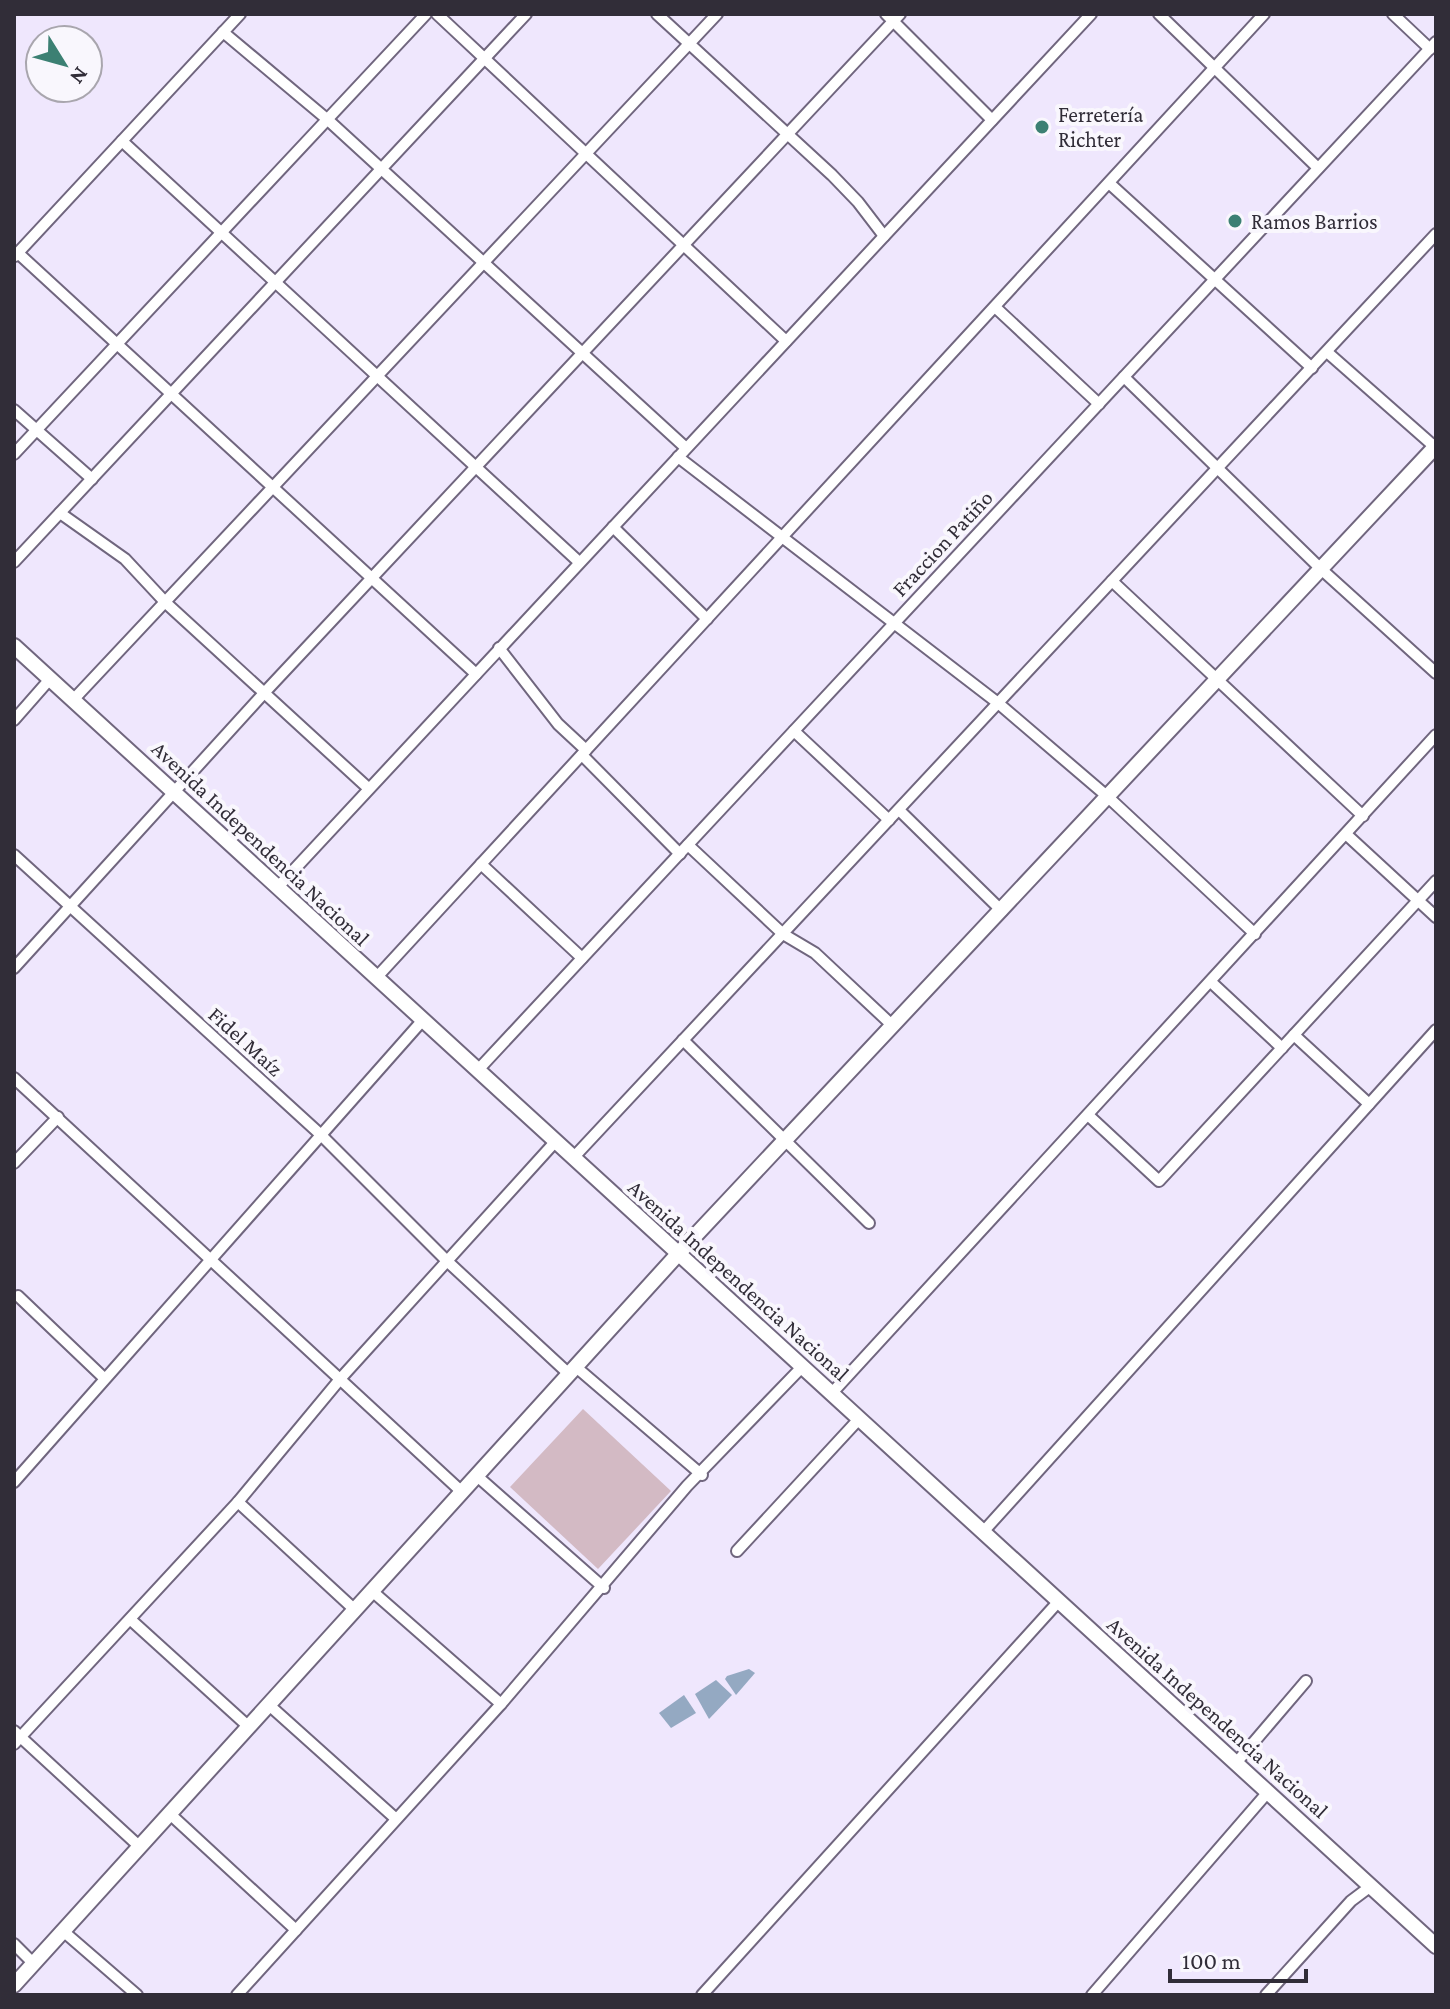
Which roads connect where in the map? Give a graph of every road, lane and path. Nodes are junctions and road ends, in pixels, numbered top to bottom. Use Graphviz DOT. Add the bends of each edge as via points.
graph roads {
  1 [pos="240,14"];
  2 [pos="426,14"];
  3 [pos="437,14"];
  4 [pos="526,14"];
  5 [pos="657,14"];
  6 [pos="717,14"];
  7 [pos="1091,14"];
  8 [pos="1159,14"];
  9 [pos="1264,14"];
  10 [pos="1393,14"];
  11 [pos="893,16"];
  12 [pos="223,32"];
  13 [pos="689,44"];
  14 [pos="1433,45"];
  15 [pos="483,59"];
  16 [pos="1215,68"];
  17 [pos="328,120"];
  18 [pos="992,120"];
  19 [pos="785,135"];
  20 [pos="122,141"];
  21 [pos="586,154"];
  22 [pos="1318,168"];
  23 [pos="381,169"];
  24 [pos="1109,183"];
  25 [pos="222,234"];
  26 [pos="1436,234"];
  27 [pos="884,236"];
  28 [pos="684,244"];
  29 [pos="1426,245"];
  30 [pos="1436,253"];
  31 [pos="16,255"];
  32 [pos="485,262"];
  33 [pos="1215,279"];
  34 [pos="275,285"];
  35 [pos="995,307"];
  36 [pos="786,341"];
  37 [pos="117,345"];
  38 [pos="1327,352"];
  39 [pos="583,353"];
  40 [pos="1312,368"];
  41 [pos="376,376"];
  42 [pos="1124,377"];
  43 [pos="172,394"];
  44 [pos="1099,404"];
  45 [pos="14,410"];
  46 [pos="36,430"];
  47 [pos="1436,447"];
  48 [pos="682,453"];
  49 [pos="14,454"];
  50 [pos="478,466"];
  51 [pos="1217,467"];
  52 [pos="92,479"];
  53 [pos="275,487"];
  54 [pos="60,513"];
  55 [pos="613,527"];
  56 [pos="783,538"];
  57 [pos="14,562"];
  58 [pos="579,562"];
  59 [pos="1321,569"];
  60 [pos="373,579"];
  61 [pos="1112,581"];
  62 [pos="166,603"];
  63 [pos="707,619"];
  64 [pos="893,625"];
  65 [pos="14,646"];
  66 [pos="499,648"];
  67 [pos="1436,673"];
  68 [pos="476,674"];
  69 [pos="50,679"];
  70 [pos="1219,680"];
  71 [pos="265,692"];
  72 [pos="73,700"];
  73 [pos="998,703"];
  74 [pos="14,720"];
  75 [pos="794,731"];
  76 [pos="1436,735"];
  77 [pos="584,752"];
  78 [pos="367,787"];
  79 [pos="174,793"];
  80 [pos="1108,797"];
  81 [pos="899,810"];
  82 [pos="1363,816"];
  83 [pos="889,820"];
  84 [pos="1347,835"];
  85 [pos="688,845"];
  86 [pos="680,854"];
  87 [pos="14,855"];
  88 [pos="481,864"];
  89 [pos="1436,881"];
  90 [pos="277,888"];
  91 [pos="1418,900"];
  92 [pos="70,907"];
  93 [pos="1002,911"];
  94 [pos="1436,917"];
  95 [pos="783,934"];
  96 [pos="1255,934"];
  97 [pos="582,958"];
  98 [pos="14,968"];
  99 [pos="376,978"];
  100 [pos="1211,982"];
  101 [pos="422,1021"];
  102 [pos="893,1026"];
  103 [pos="1436,1030"];
  104 [pos="1294,1035"];
  105 [pos="683,1040"];
  106 [pos="1282,1048"];
  107 [pos="477,1071"];
  108 [pos="14,1078"];
  109 [pos="1369,1104"];
  110 [pos="1088,1115"];
  111 [pos="58,1117"];
  112 [pos="320,1134"];
  113 [pos="785,1141"];
  114 [pos="555,1142"];
  115 [pos="573,1158"];
  116 [pos="14,1163"];
  117 [pos="869,1223"];
  118 [pos="678,1254"];
  119 [pos="212,1257"];
  120 [pos="447,1261"];
  121 [pos="18,1296"];
  122 [pos="802,1367"];
  123 [pos="573,1370"];
  124 [pos="104,1378"];
  125 [pos="341,1378"];
  126 [pos="831,1394"];
  127 [pos="859,1419"];
  128 [pos="702,1475"];
  129 [pos="477,1476"];
  130 [pos="14,1482"];
  131 [pos="462,1492"];
  132 [pos="238,1502"];
  133 [pos="983,1532"];
  134 [pos="737,1551"];
  135 [pos="604,1588"];
  136 [pos="372,1591"];
  137 [pos="1059,1601"];
  138 [pos="355,1610"];
  139 [pos="131,1620"];
  140 [pos="1306,1681"];
  141 [pos="501,1704"];
  142 [pos="269,1705"];
  143 [pos="249,1727"];
  144 [pos="16,1737"];
  145 [pos="1236,1763"];
  146 [pos="1268,1792"];
  147 [pos="170,1814"];
  148 [pos="395,1818"];
  149 [pos="140,1847"];
  150 [pos="1371,1886"];
  151 [pos="296,1930"];
  152 [pos="63,1931"];
  153 [pos="14,1944"];
  154 [pos="1436,1946"];
  155 [pos="34,1964"];
  156 [pos="14,1985"];
  157 [pos="137,1995"];
  158 [pos="237,1995"];
  159 [pos="702,1995"];
  160 [pos="1092,1995"];
  161 [pos="1266,1995"];
  1 -- 12 [label="street"];
  2 -- 17 [label="street"];
  3 -- 15 [label="street"];
  4 -- 15 [label="street"];
  5 -- 13 [label="street"];
  6 -- 13 [label="street"];
  7 -- 18 [label="street"];
  8 -- 16 [label="street"];
  9 -- 16 [label="street"];
  10 -- 14 [label="street"];
  11 -- 18 [label="street"];
  11 -- 19 [label="street"];
  12 -- 17 [label="street"];
  12 -- 20 [label="street"];
  13 -- 19 [label="street"];
  13 -- 21 [label="street"];
  14 -- 22 [label="street, Fraccion Patiño"];
  15 -- 21 [label="street"];
  15 -- 23 [label="street"];
  16 -- 22 [label="street"];
  16 -- 24 [label="street"];
  17 -- 23 [label="street"];
  17 -- 25 [label="street"];
  18 -- 27 [label="street"];
  19 -- 27 [label="street" via="858,202"];
  19 -- 28 [label="street"];
  20 -- 25 [label="street"];
  20 -- 31 [label="street"];
  21 -- 28 [label="street"];
  21 -- 32 [label="street"];
  22 -- 33 [label="street, Fraccion Patiño"];
  23 -- 32 [label="street"];
  23 -- 34 [label="street"];
  24 -- 33 [label="street"];
  24 -- 35 [label="street"];
  25 -- 34 [label="street"];
  25 -- 37 [label="street"];
  26 -- 29 [label="street"];
  27 -- 36 [label="street"];
  28 -- 36 [label="street"];
  28 -- 39 [label="street"];
  29 -- 30 [label="street"];
  29 -- 38 [label="street"];
  31 -- 37 [label="street"];
  32 -- 39 [label="street"];
  32 -- 41 [label="street"];
  33 -- 40 [label="street"];
  33 -- 42 [label="street, Fraccion Patiño"];
  34 -- 41 [label="street"];
  34 -- 43 [label="street"];
  35 -- 44 [label="street"];
  35 -- 56 [label="street"];
  36 -- 48 [label="street"];
  37 -- 43 [label="street"];
  37 -- 46 [label="street"];
  38 -- 40 [label="street"];
  38 -- 47 [label="street"];
  39 -- 48 [label="street"];
  39 -- 50 [label="street"];
  40 -- 51 [label="street"];
  41 -- 50 [label="street"];
  41 -- 53 [label="street"];
  42 -- 44 [label="street, Fraccion Patiño"];
  42 -- 51 [label="street"];
  43 -- 52 [label="street"];
  43 -- 53 [label="street"];
  44 -- 64 [label="street, Fraccion Patiño"];
  45 -- 46 [label="street"];
  46 -- 49 [label="street"];
  46 -- 52 [label="street"];
  47 -- 59 [label="street"];
  48 -- 55 [label="street"];
  48 -- 56 [label="street"];
  50 -- 58 [label="street"];
  50 -- 60 [label="street"];
  51 -- 59 [label="street"];
  51 -- 61 [label="street"];
  52 -- 54 [label="street"];
  53 -- 60 [label="street"];
  53 -- 62 [label="street"];
  54 -- 57 [label="street"];
  54 -- 62 [label="street" via="125,559"];
  55 -- 58 [label="street"];
  55 -- 63 [label="street"];
  56 -- 63 [label="street"];
  56 -- 64 [label="street"];
  58 -- 66 [label="street"];
  59 -- 67 [label="street"];
  59 -- 70 [label="street"];
  60 -- 68 [label="street"];
  60 -- 71 [label="street"];
  61 -- 70 [label="street"];
  61 -- 73 [label="street"];
  62 -- 71 [label="street"];
  62 -- 72 [label="street"];
  63 -- 77 [label="street"];
  64 -- 73 [label="street"];
  64 -- 75 [label="street, Fraccion Patiño"];
  65 -- 69 [label="street, Avenida Independencia Nacional"];
  66 -- 68 [label="street"];
  66 -- 77 [label="street"];
  68 -- 78 [label="street"];
  69 -- 72 [label="street, Avenida Independencia Nacional"];
  69 -- 74 [label="street"];
  70 -- 80 [label="street"];
  70 -- 82 [label="street"];
  71 -- 78 [label="street"];
  71 -- 79 [label="street"];
  72 -- 79 [label="street, Avenida Independencia Nacional"];
  73 -- 80 [label="street"];
  73 -- 81 [label="street"];
  75 -- 83 [label="street"];
  75 -- 85 [label="street, Fraccion Patiño"];
  76 -- 82 [label="street"];
  77 -- 86 [label="street"];
  77 -- 88 [label="street"];
  78 -- 90 [label="street"];
  79 -- 90 [label="street, Avenida Independencia Nacional"];
  79 -- 92 [label="street"];
  80 -- 93 [label="street"];
  80 -- 96 [label="street"];
  81 -- 83 [label="street"];
  81 -- 93 [label="street"];
  82 -- 84 [label="street"];
  83 -- 95 [label="street"];
  84 -- 91 [label="street"];
  84 -- 96 [label="street"];
  85 -- 86 [label="street, Fraccion Patiño"];
  85 -- 95 [label="street"];
  86 -- 97 [label="street, Fraccion Patiño"];
  87 -- 92 [label="street, Fidel Maíz"];
  88 -- 97 [label="street"];
  88 -- 99 [label="street"];
  89 -- 91 [label="street"];
  90 -- 99 [label="street, Avenida Independencia Nacional"];
  91 -- 94 [label="street"];
  91 -- 104 [label="street"];
  92 -- 98 [label="street"];
  92 -- 112 [label="street, Fidel Maíz"];
  93 -- 102 [label="street"];
  95 -- 102 [label="street" via="815,953"];
  95 -- 105 [label="street"];
  96 -- 100 [label="street"];
  97 -- 107 [label="street, Fraccion Patiño"];
  99 -- 101 [label="street, Avenida Independencia Nacional"];
  100 -- 106 [label="street"];
  100 -- 110 [label="street"];
  101 -- 107 [label="street, Avenida Independencia Nacional"];
  101 -- 112 [label="street"];
  102 -- 113 [label="street"];
  103 -- 109 [label="street"];
  104 -- 106 [label="street"];
  104 -- 109 [label="street"];
  105 -- 113 [label="street"];
  105 -- 115 [label="street"];
  106 -- 110 [label="street" via="1159,1181"];
  107 -- 114 [label="street, Avenida Independencia Nacional"];
  108 -- 111 [label="street"];
  109 -- 133 [label="street"];
  110 -- 126 [label="street"];
  111 -- 116 [label="street"];
  111 -- 119 [label="street"];
  112 -- 119 [label="street"];
  112 -- 120 [label="street, Fidel Maíz"];
  113 -- 117 [label="street"];
  113 -- 118 [label="street"];
  114 -- 115 [label="street, Avenida Independencia Nacional"];
  114 -- 120 [label="street"];
  115 -- 118 [label="street, Avenida Independencia Nacional"];
  118 -- 122 [label="street, Avenida Independencia Nacional"];
  118 -- 123 [label="street"];
  119 -- 124 [label="street"];
  119 -- 125 [label="street"];
  120 -- 123 [label="street, Fidel Maíz"];
  120 -- 125 [label="street"];
  121 -- 124 [label="street"];
  122 -- 126 [label="street, Avenida Independencia Nacional"];
  122 -- 128 [label="street"];
  123 -- 128 [label="street, Fidel Maíz"];
  123 -- 129 [label="street"];
  124 -- 130 [label="street"];
  125 -- 131 [label="street"];
  125 -- 132 [label="street"];
  126 -- 127 [label="street, Avenida Independencia Nacional"];
  127 -- 133 [label="street, Avenida Independencia Nacional"];
  127 -- 134 [label="street"];
  128 -- 135 [label="street" via="687,1486"];
  129 -- 131 [label="street"];
  129 -- 135 [label="street"];
  131 -- 136 [label="street"];
  132 -- 138 [label="street"];
  132 -- 139 [label="street"];
  133 -- 137 [label="street, Avenida Independencia Nacional"];
  135 -- 141 [label="street"];
  136 -- 138 [label="street"];
  136 -- 141 [label="street"];
  137 -- 145 [label="street, Avenida Independencia Nacional"];
  137 -- 159 [label="street"];
  138 -- 142 [label="street"];
  139 -- 143 [label="street"];
  139 -- 144 [label="street"];
  140 -- 145 [label="street"];
  141 -- 148 [label="street"];
  142 -- 143 [label="street"];
  142 -- 148 [label="street"];
  143 -- 147 [label="street"];
  144 -- 149 [label="street"];
  145 -- 146 [label="street, Avenida Independencia Nacional"];
  146 -- 150 [label="street, Avenida Independencia Nacional"];
  146 -- 160 [label="street"];
  147 -- 149 [label="street"];
  147 -- 151 [label="street"];
  148 -- 151 [label="street"];
  149 -- 152 [label="street"];
  150 -- 154 [label="street, Avenida Independencia Nacional"];
  150 -- 161 [label="street"];
  151 -- 158 [label="street"];
  152 -- 155 [label="street"];
  152 -- 157 [label="street"];
  153 -- 155 [label="street"];
  155 -- 156 [label="street"];
}
